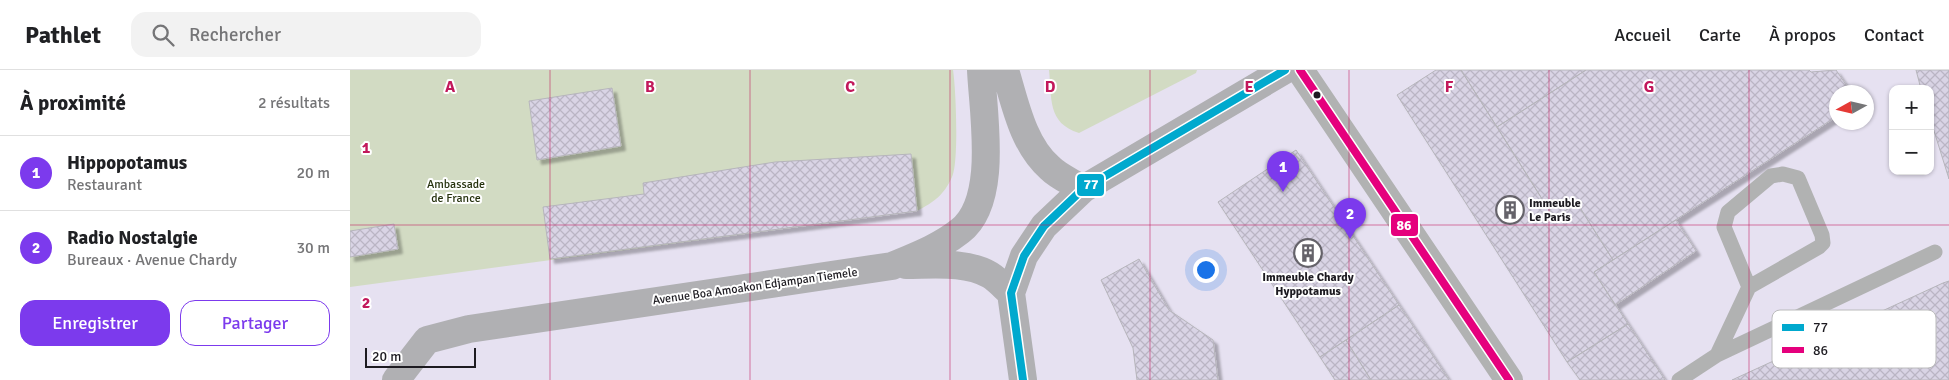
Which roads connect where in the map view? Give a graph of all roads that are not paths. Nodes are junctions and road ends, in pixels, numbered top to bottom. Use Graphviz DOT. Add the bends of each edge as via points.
graph roads {
  1 [pos="981,70"];
  2 [pos="1005,70"];
  3 [pos="1285,70"];
  4 [pos="1300,70"];
  5 [pos="1083,189"];
  6 [pos="1935,252"];
  7 [pos="892,266"];
  8 [pos="1749,286"];
  9 [pos="1011,294"];
  10 [pos="1813,310"];
  11 [pos="1772,330"];
  12 [pos="1717,356"];
  13 [pos="396,380"];
  14 [pos="1023,380"];
  15 [pos="1510,380"];
  16 [pos="1679,380"];
  1 -- 7 [label="street, Avenue Boa Amoakon Edjampan Tiemele" via="986,171 980,204 962,230 932,249"];
  2 -- 5 [label="street" via="1036,153 1050,169"];
  3 -- 5 [label="street"];
  4 -- 15 [label="street"];
  5 -- 9 [label="street" via="1044,226 1024,256"];
  6 -- 10 [label="lane"];
  7 -- 9 [label="street" via="951,265 972,269 990,275"];
  7 -- 13 [label="street, Avenue Boa Amoakon Edjampan Tiemele" via="469,329 427,340"];
  8 -- 8 [label="lane" via="1823,243 1798,178 1783,174 1771,176 1728,212 1724,227"];
  8 -- 12 [label="lane"];
  9 -- 14 [label="street"];
  11 -- 12 [label="lane"];
  12 -- 16 [label="lane"];
}
